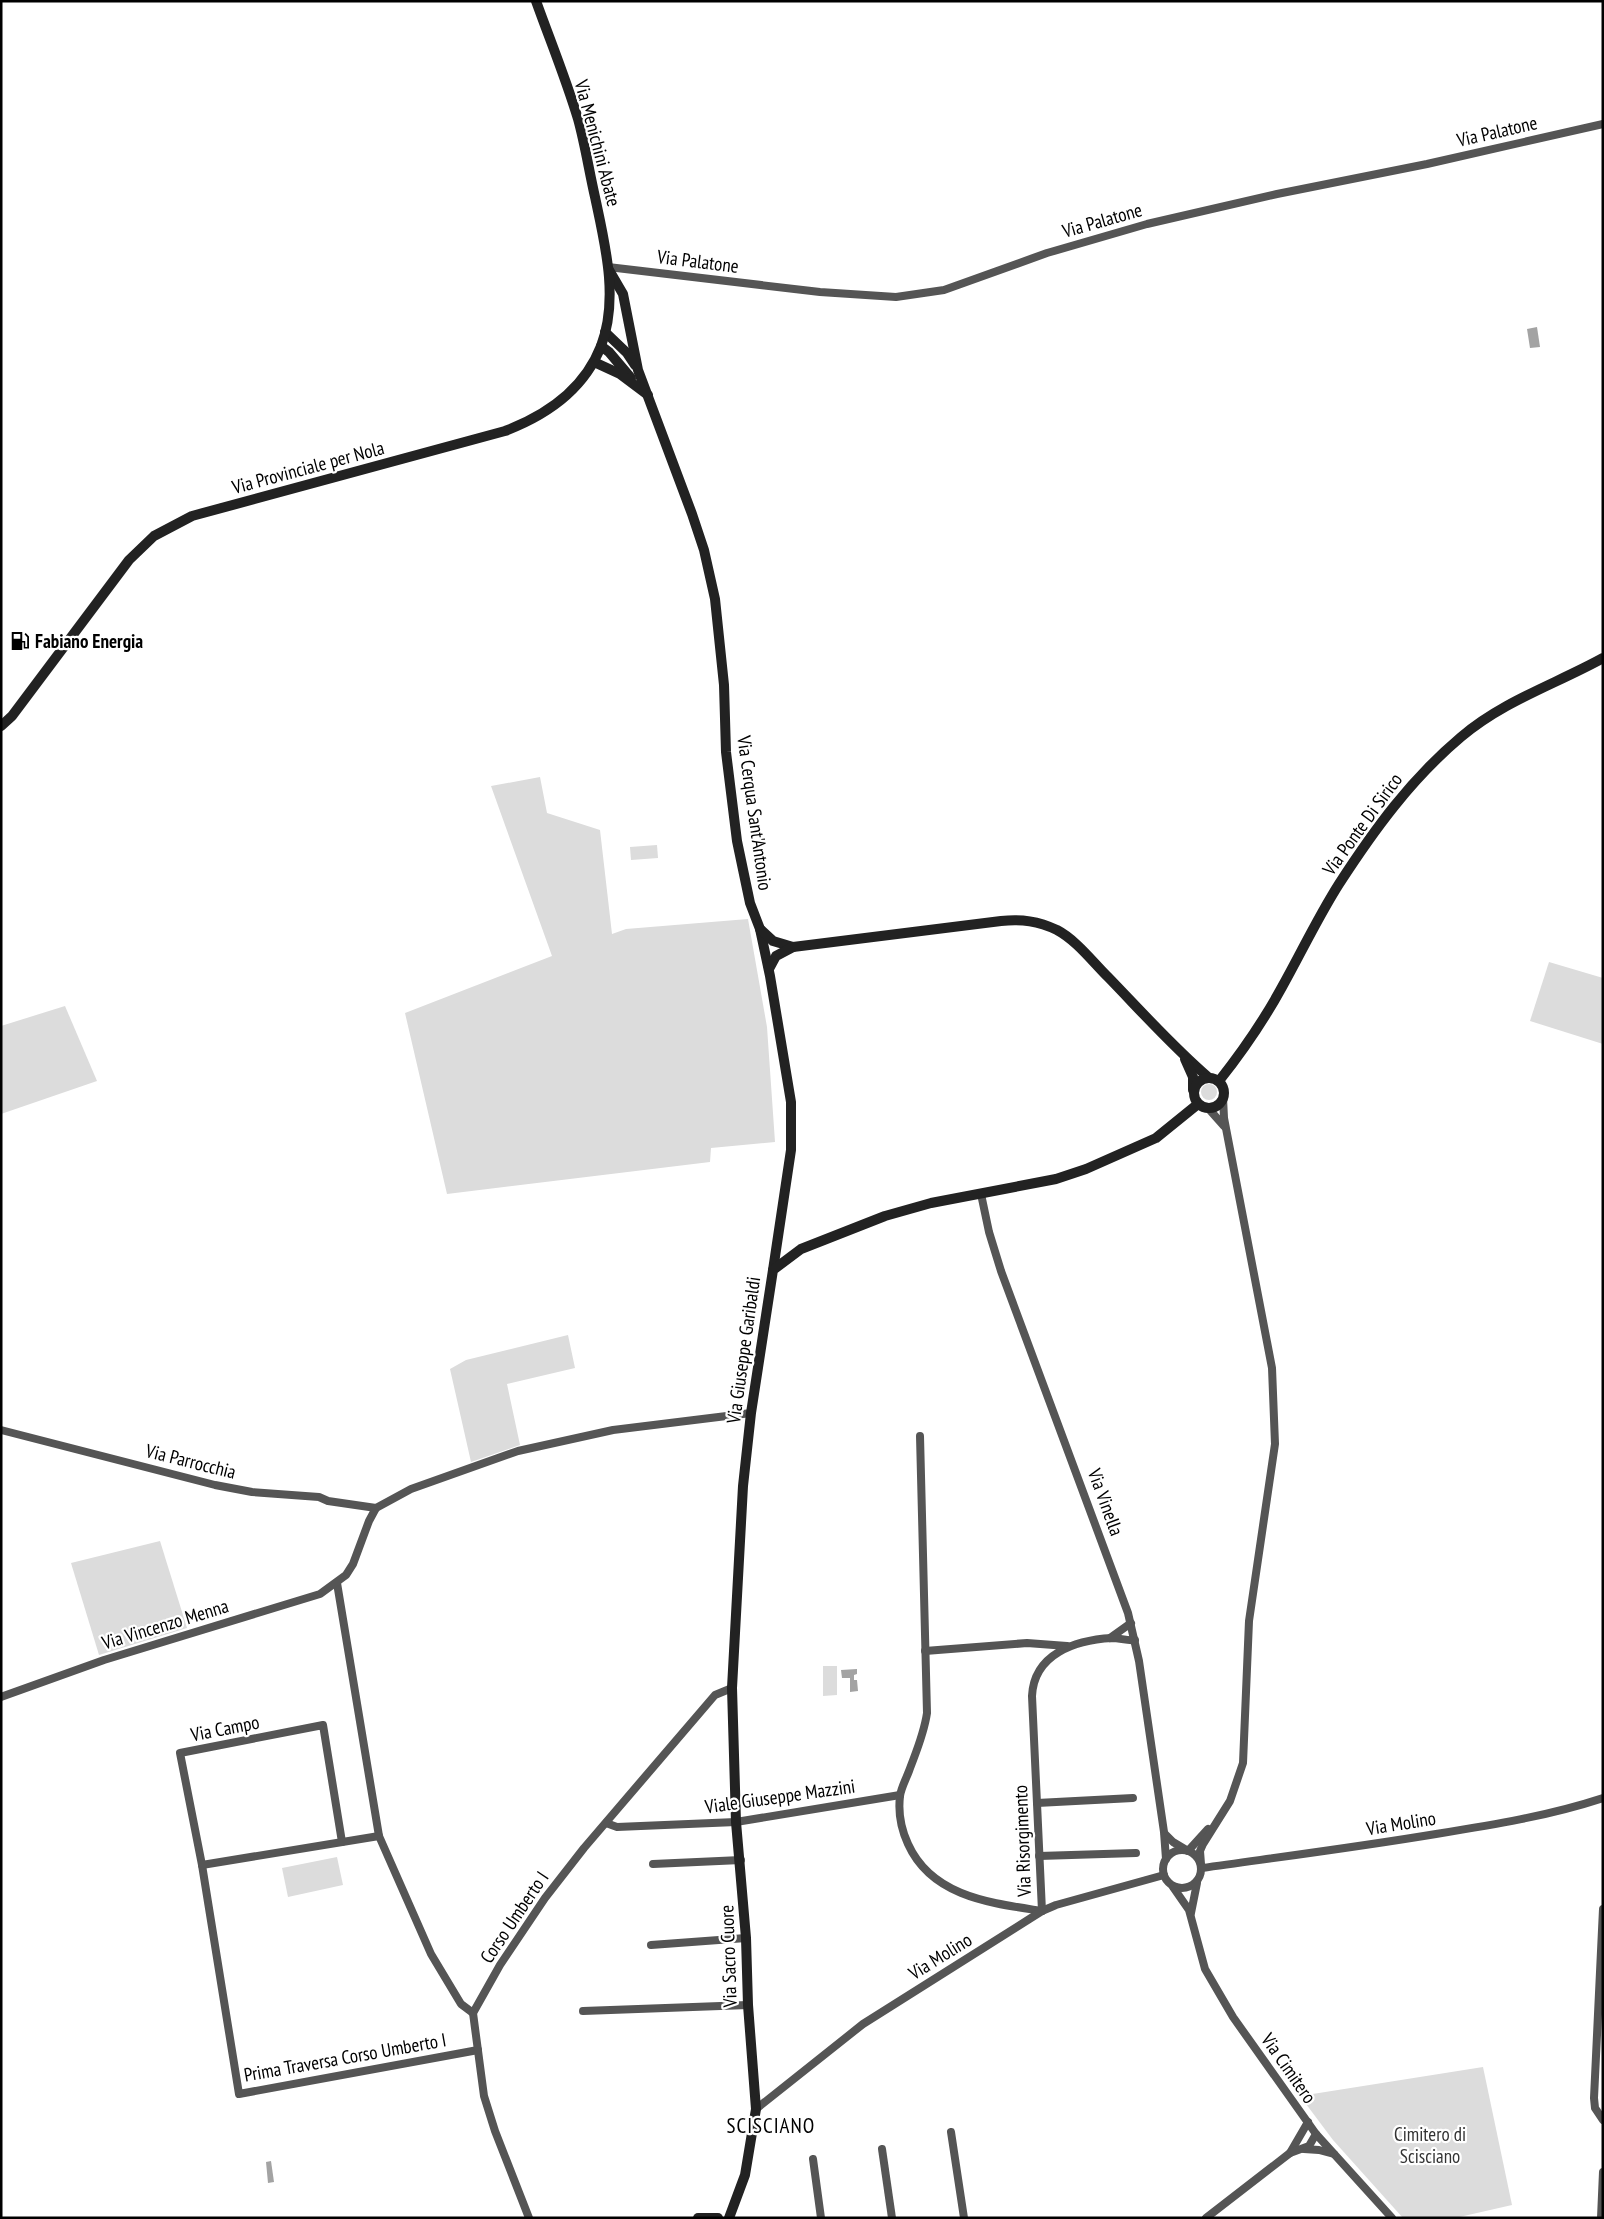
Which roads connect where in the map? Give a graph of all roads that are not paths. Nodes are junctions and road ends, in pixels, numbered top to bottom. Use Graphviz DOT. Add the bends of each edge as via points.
graph roads {
  1 [pos="536,1"];
  2 [pos="1603,124"];
  3 [pos="608,267"];
  4 [pos="605,332"];
  5 [pos="601,346"];
  6 [pos="594,362"];
  7 [pos="638,370"];
  8 [pos="635,384"];
  9 [pos="650,396"];
  10 [pos="1600,661"];
  11 [pos="1,726"];
  12 [pos="760,928"];
  13 [pos="773,941"];
  14 [pos="793,947"];
  15 [pos="764,948"];
  16 [pos="776,956"];
  17 [pos="769,969"];
  18 [pos="1185,1058"];
  19 [pos="1208,1077"];
  20 [pos="1219,1081"];
  21 [pos="1193,1091"];
  22 [pos="1223,1098"];
  23 [pos="1203,1106"];
  24 [pos="1227,1130"];
  25 [pos="981,1194"];
  26 [pos="773,1270"];
  27 [pos="751,1413"];
  28 [pos="1,1430"];
  29 [pos="920,1436"];
  30 [pos="376,1508"];
  31 [pos="337,1583"];
  32 [pos="1131,1623"];
  33 [pos="1110,1638"];
  34 [pos="1135,1640"];
  35 [pos="1069,1646"];
  36 [pos="925,1651"];
  37 [pos="732,1688"];
  38 [pos="1,1697"];
  39 [pos="900,1795"];
  40 [pos="1132,1798"];
  41 [pos="1603,1798"];
  42 [pos="1037,1803"];
  43 [pos="1219,1819"];
  44 [pos="736,1822"];
  45 [pos="606,1823"];
  46 [pos="1164,1832"];
  47 [pos="379,1836"];
  48 [pos="342,1842"];
  49 [pos="1188,1851"];
  50 [pos="1136,1853"];
  51 [pos="1039,1856"];
  52 [pos="1166,1859"];
  53 [pos="741,1860"];
  54 [pos="653,1864"];
  55 [pos="202,1865"];
  56 [pos="1201,1866"];
  57 [pos="1164,1875"];
  58 [pos="1197,1882"];
  59 [pos="1173,1887"];
  60 [pos="1603,1909"];
  61 [pos="1042,1911"];
  62 [pos="1191,1918"];
  63 [pos="746,1938"];
  64 [pos="651,1945"];
  65 [pos="748,2005"];
  66 [pos="583,2011"];
  67 [pos="473,2013"];
  68 [pos="478,2050"];
  69 [pos="756,2109"];
  70 [pos="1602,2120"];
  71 [pos="1308,2122"];
  72 [pos="1603,2126"];
  73 [pos="951,2132"];
  74 [pos="1316,2134"];
  75 [pos="882,2149"];
  76 [pos="1302,2149"];
  77 [pos="1290,2153"];
  78 [pos="1336,2155"];
  79 [pos="813,2159"];
  80 [pos="1603,2172"];
  81 [pos="529,2218"];
  82 [pos="698,2218"];
  83 [pos="718,2218"];
  84 [pos="728,2218"];
  85 [pos="822,2218"];
  86 [pos="892,2218"];
  87 [pos="964,2218"];
  88 [pos="1206,2218"];
  89 [pos="1392,2218"];
  90 [pos="1601,2218"];
  1 -- 3 [label="street, Via Menichini Abate" via="578,120"];
  2 -- 3 [label="street, Via Palatone" via="1147,224 1047,253 944,290 896,297 820,292"];
  3 -- 4 [label="street, Via Provinciale per Nola" via="610,290"];
  3 -- 7 [label="street, Via Cerqua Sant'Antonio" via="623,294"];
  4 -- 5 [label="street, Via Provinciale per Nola"];
  4 -- 7 [label="street, Via Cerqua Sant'Antonio" via="628,353"];
  5 -- 6 [label="street, Via Provinciale per Nola"];
  5 -- 8 [label="street" via="624,367"];
  6 -- 8 [label="street"];
  6 -- 11 [label="street, Via Provinciale per Nola" via="572,392 557,405 519,426 192,516 154,536 108,585 12,716"];
  7 -- 9 [label="street, Via Cerqua Sant'Antonio"];
  8 -- 9 [label="street"];
  9 -- 12 [label="street, Via Cerqua Sant'Antonio" via="704,550 715,599 724,685 726,752 737,841 750,903"];
  10 -- 20 [label="street, Via Ponte Di Sirico" via="1489,716 1419,775 1364,845 1338,885 1282,988 1250,1040"];
  12 -- 13 [label="street"];
  12 -- 15 [label="street, Via Cerqua Sant'Antonio"];
  13 -- 14 [label="street"];
  13 -- 15 [label="street"];
  14 -- 16 [label="street"];
  14 -- 18 [label="street" via="1023,919 1041,923 1059,931 1081,949"];
  15 -- 16 [label="street"];
  15 -- 17 [label="street, Via Cerqua Sant'Antonio"];
  16 -- 17 [label="street"];
  17 -- 26 [label="street, Via Cerqua Sant'Antonio" via="790,1102 791,1150"];
  18 -- 19 [label="street"];
  18 -- 21 [label="street"];
  19 -- 20 [label="street"];
  19 -- 21 [label="street" via="1197,1083"];
  20 -- 22 [label="street" via="1224,1089"];
  21 -- 23 [label="street"];
  22 -- 23 [label="street" via="1218,1105"];
  22 -- 24 [label="street"];
  23 -- 24 [label="street"];
  23 -- 25 [label="street, Via Giuseppe Garibaldi" via="1136,1149 1086,1169 1056,1179"];
  24 -- 43 [label="street" via="1272,1368 1276,1436 1250,1613 1243,1763 1230,1801"];
  25 -- 26 [label="street, Via Giuseppe Garibaldi" via="931,1203 840,1232 801,1249"];
  25 -- 32 [label="street, Via Vinella" via="1001,1271 1110,1558"];
  26 -- 27 [label="street, Via Giuseppe Garibaldi"];
  27 -- 30 [label="street" via="613,1430 518,1451 411,1489"];
  27 -- 37 [label="street, Via Giuseppe Garibaldi" via="738,1557"];
  28 -- 30 [label="street, Via Parrocchia" via="215,1485 252,1492 319,1497"];
  29 -- 36 [label="street, Via Risorgimento"];
  30 -- 31 [label="street" via="353,1564"];
  31 -- 38 [label="street, Via Vincenzo Menna" via="320,1594 104,1660"];
  31 -- 47 [label="street"];
  32 -- 33 [label="street"];
  32 -- 34 [label="street, Via Vinella"];
  33 -- 34 [label="street"];
  33 -- 35 [label="street, Via Risorgimento"];
  34 -- 46 [label="street, Via Vinella"];
  35 -- 36 [label="street" via="1027,1643"];
  35 -- 42 [label="street, Via Risorgimento" via="1042,1665 1033,1684"];
  36 -- 39 [label="street, Via Risorgimento" via="927,1713"];
  37 -- 44 [label="street, Via Sacro Cuore"];
  37 -- 45 [label="street, Corso Umberto I" via="715,1695"];
  39 -- 44 [label="street, Viale Giuseppe Mazzini"];
  39 -- 61 [label="street, Via Risorgimento" via="902,1830 910,1848 929,1874 957,1892 975,1898"];
  40 -- 42 [label="street"];
  41 -- 56 [label="street, Via Molino" via="1520,1820 1381,1843"];
  42 -- 51 [label="street, Via Risorgimento"];
  43 -- 49 [label="street"];
  43 -- 56 [label="street" via="1200,1851"];
  44 -- 45 [label="street, Viale Giuseppe Mazzini" via="618,1826"];
  44 -- 53 [label="street, Via Sacro Cuore"];
  45 -- 67 [label="street, Corso Umberto I" via="545,1898 500,1965"];
  46 -- 49 [label="street"];
  46 -- 52 [label="street, Via Vinella"];
  47 -- 48 [label="street"];
  47 -- 67 [label="street" via="431,1954 461,2004"];
  48 -- 55 [label="street"];
  48 -- 55 [label="street, Via Campo" via="323,1725 180,1753"];
  49 -- 52 [label="street" via="1175,1851"];
  49 -- 56 [label="street" via="1194,1853"];
  50 -- 51 [label="street"];
  51 -- 61 [label="street, Via Risorgimento"];
  52 -- 57 [label="street"];
  53 -- 54 [label="street"];
  53 -- 63 [label="street, Via Sacro Cuore"];
  55 -- 68 [label="street, Prima Traversa Corso Umberto I" via="239,2094"];
  56 -- 58 [label="street"];
  57 -- 59 [label="street"];
  57 -- 61 [label="street, Via Molino"];
  58 -- 59 [label="street" via="1186,1889"];
  58 -- 62 [label="street"];
  59 -- 62 [label="street" via="1185,1902"];
  60 -- 70 [label="street" via="1594,2098"];
  61 -- 69 [label="street, Via Molino" via="863,2024"];
  62 -- 71 [label="street, Via Cimitero" via="1205,1969 1233,2017"];
  63 -- 64 [label="street"];
  63 -- 65 [label="street, Via Sacro Cuore"];
  65 -- 66 [label="street"];
  65 -- 69 [label="street, Via Sacro Cuore"];
  67 -- 68 [label="street"];
  68 -- 81 [label="street" via="484,2096"];
  69 -- 84 [label="street, Via Sacro Cuore" via="745,2175"];
  70 -- 72 [label="street"];
  71 -- 74 [label="street, Via Cimitero"];
  71 -- 77 [label="street"];
  73 -- 87 [label="street"];
  74 -- 76 [label="street" via="1309,2146"];
  74 -- 78 [label="street, Via Cimitero"];
  75 -- 86 [label="street"];
  76 -- 77 [label="street"];
  76 -- 78 [label="street"];
  77 -- 88 [label="street"];
  78 -- 89 [label="street, Via Cimitero"];
  79 -- 85 [label="street"];
  80 -- 90 [label="street"];
  82 -- 83 [label="street"];
}
